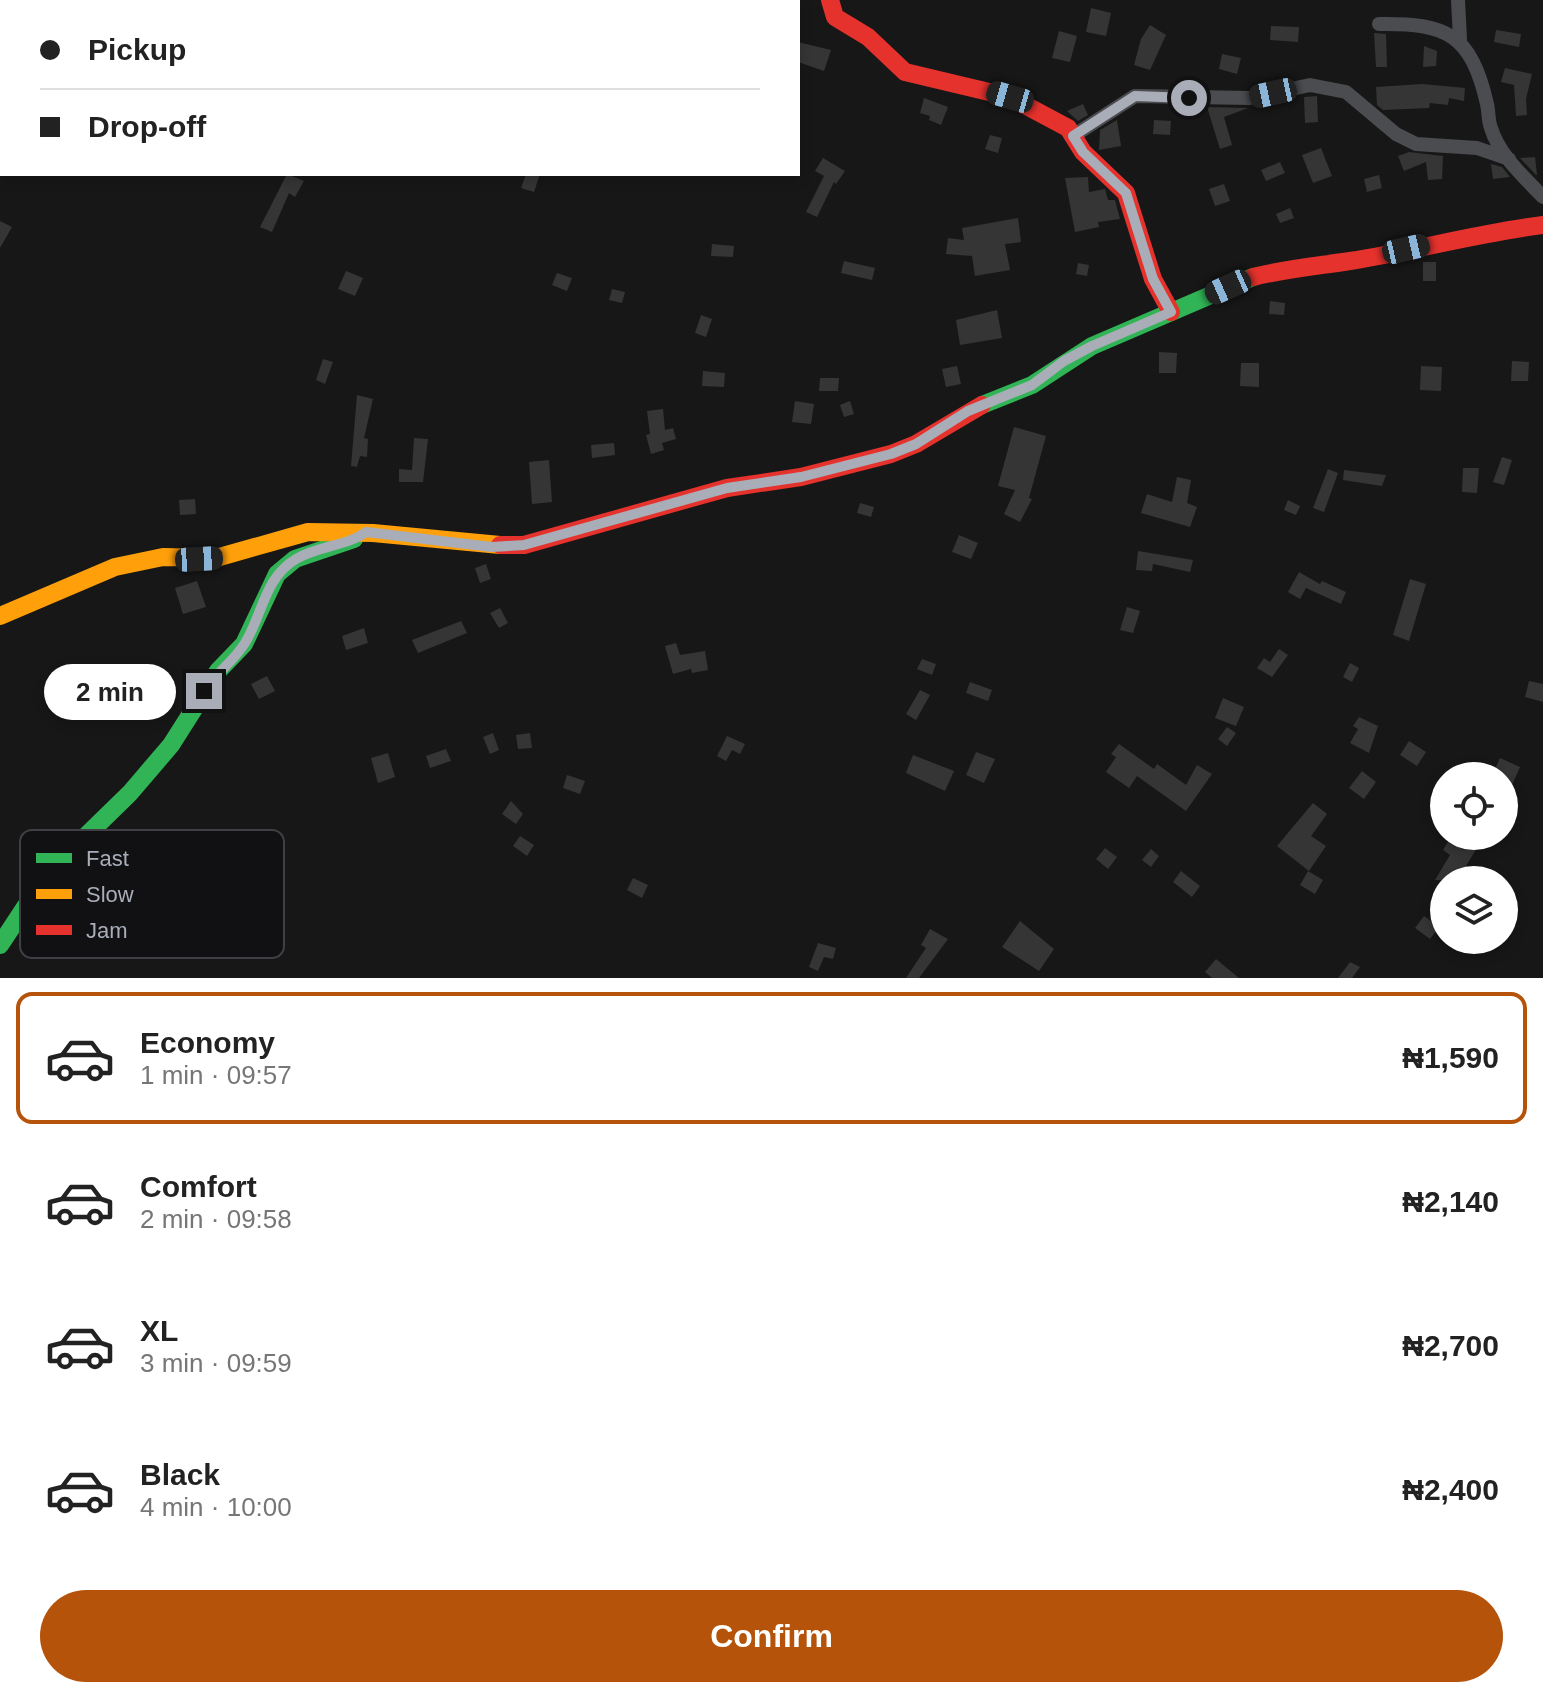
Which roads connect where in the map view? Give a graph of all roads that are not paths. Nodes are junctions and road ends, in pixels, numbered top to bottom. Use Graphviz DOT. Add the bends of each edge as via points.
graph roads {
  1 [pos="830,0"];
  2 [pos="1458,0"];
  3 [pos="1379,24"];
  4 [pos="1460,39"];
  5 [pos="1073,136"];
  6 [pos="1509,159"];
  7 [pos="1543,197"];
  8 [pos="1543,225"];
  9 [pos="1171,312"];
  10 [pos="366,532"];
  11 [pos="0,616"];
  12 [pos="92,830"];
  13 [pos="20,915"];
  14 [pos="0,945"];
  1 -- 5 [label="street" via="835,17 868,37 905,72 1010,97 1068,128"];
  2 -- 4 [label="street"];
  3 -- 4 [label="street" via="1447,30"];
  4 -- 6 [label="street" via="1480,82 1491,129"];
  5 -- 6 [label="street" via="1135,96 1250,98 1310,85 1346,92 1416,144 1477,148"];
  5 -- 9 [label="street" via="1126,193 1153,279"];
  6 -- 7 [label="street"];
  8 -- 9 [label="street" via="1274,270"];
  9 -- 10 [label="street" via="1092,346 1032,385 968,411 891,454 801,477 727,488 524,545 492,547"];
  10 -- 11 [label="street" via="298,533 217,558 155,558"];
  10 -- 12 [label="street" via="295,559 277,574 244,644 218,671 171,745"];
  13 -- 14 [label="street"];
}
